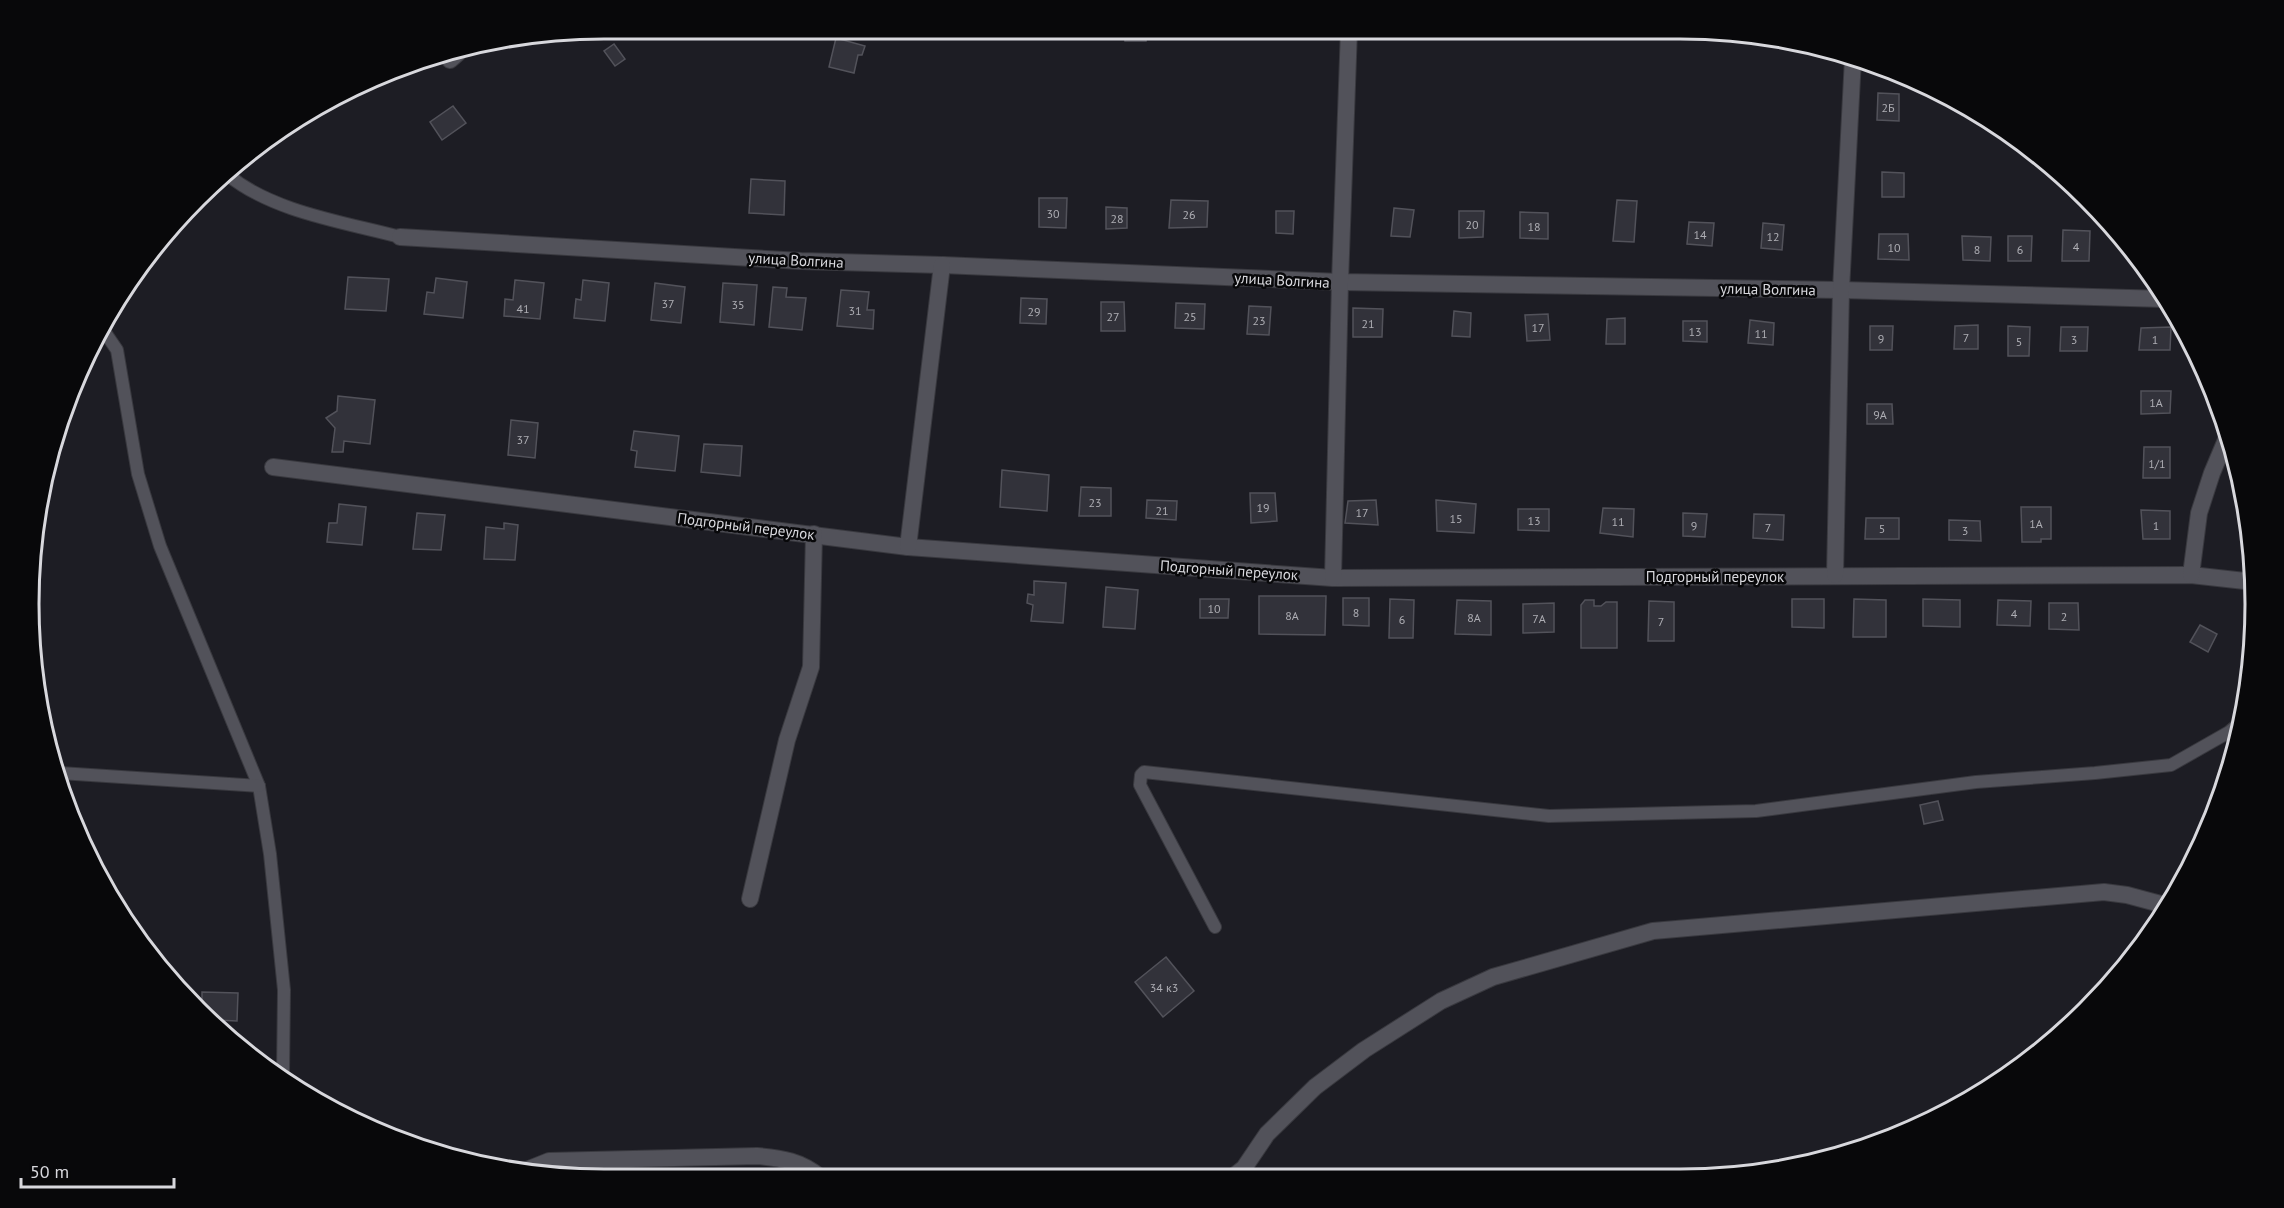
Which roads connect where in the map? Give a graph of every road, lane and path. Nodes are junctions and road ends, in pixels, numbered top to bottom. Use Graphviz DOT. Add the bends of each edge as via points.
graph roads {
  1 [pos="1349,39"];
  2 [pos="1853,66"];
  3 [pos="232,178"];
  4 [pos="400,237"];
  5 [pos="942,265"];
  6 [pos="1340,282"];
  7 [pos="1840,290"];
  8 [pos="2155,299"];
  9 [pos="107,336"];
  10 [pos="2223,447"];
  11 [pos="273,467"];
  12 [pos="814,534"];
  13 [pos="908,547"];
  14 [pos="2191,574"];
  15 [pos="1835,575"];
  16 [pos="1333,578"];
  17 [pos="2244,581"];
  18 [pos="2230,731"];
  19 [pos="65,773"];
  20 [pos="259,786"];
  21 [pos="750,899"];
  22 [pos="2159,903"];
  23 [pos="1215,927"];
  24 [pos="284,1070"];
  25 [pos="539,1165"];
  26 [pos="811,1169"];
  27 [pos="1243,1169"];
  1 -- 6 [label="street"];
  2 -- 7 [label="street"];
  3 -- 4 [label="lane" via="244,188 288,207"];
  4 -- 5 [label="street, улица Волгина" via="801,261"];
  5 -- 6 [label="street, улица Волгина"];
  5 -- 13 [label="street"];
  6 -- 7 [label="street, улица Волгина"];
  6 -- 16 [label="street"];
  7 -- 8 [label="street, улица Волгина"];
  7 -- 15 [label="street"];
  9 -- 20 [label="lane" via="117,350 138,474 160,546"];
  10 -- 14 [label="street" via="2199,513"];
  11 -- 12 [label="street, Подгорный переулок"];
  12 -- 13 [label="street, Подгорный переулок"];
  12 -- 21 [label="street" via="811,667 787,740"];
  13 -- 16 [label="street, Подгорный переулок"];
  14 -- 15 [label="street, Подгорный переулок"];
  14 -- 17 [label="street, Подгорный переулок"];
  15 -- 16 [label="street, Подгорный переулок"];
  18 -- 23 [label="lane" via="2171,765 1976,782 1756,811 1549,816 1144,772 1140,785"];
  19 -- 20 [label="lane"];
  20 -- 24 [label="lane" via="284,990"];
  22 -- 27 [label="street" via="2104,892 1653,931 1493,976 1441,1001 1315,1087 1267,1134"];
  25 -- 26 [label="street" via="549,1161 757,1156 785,1158"];
}
